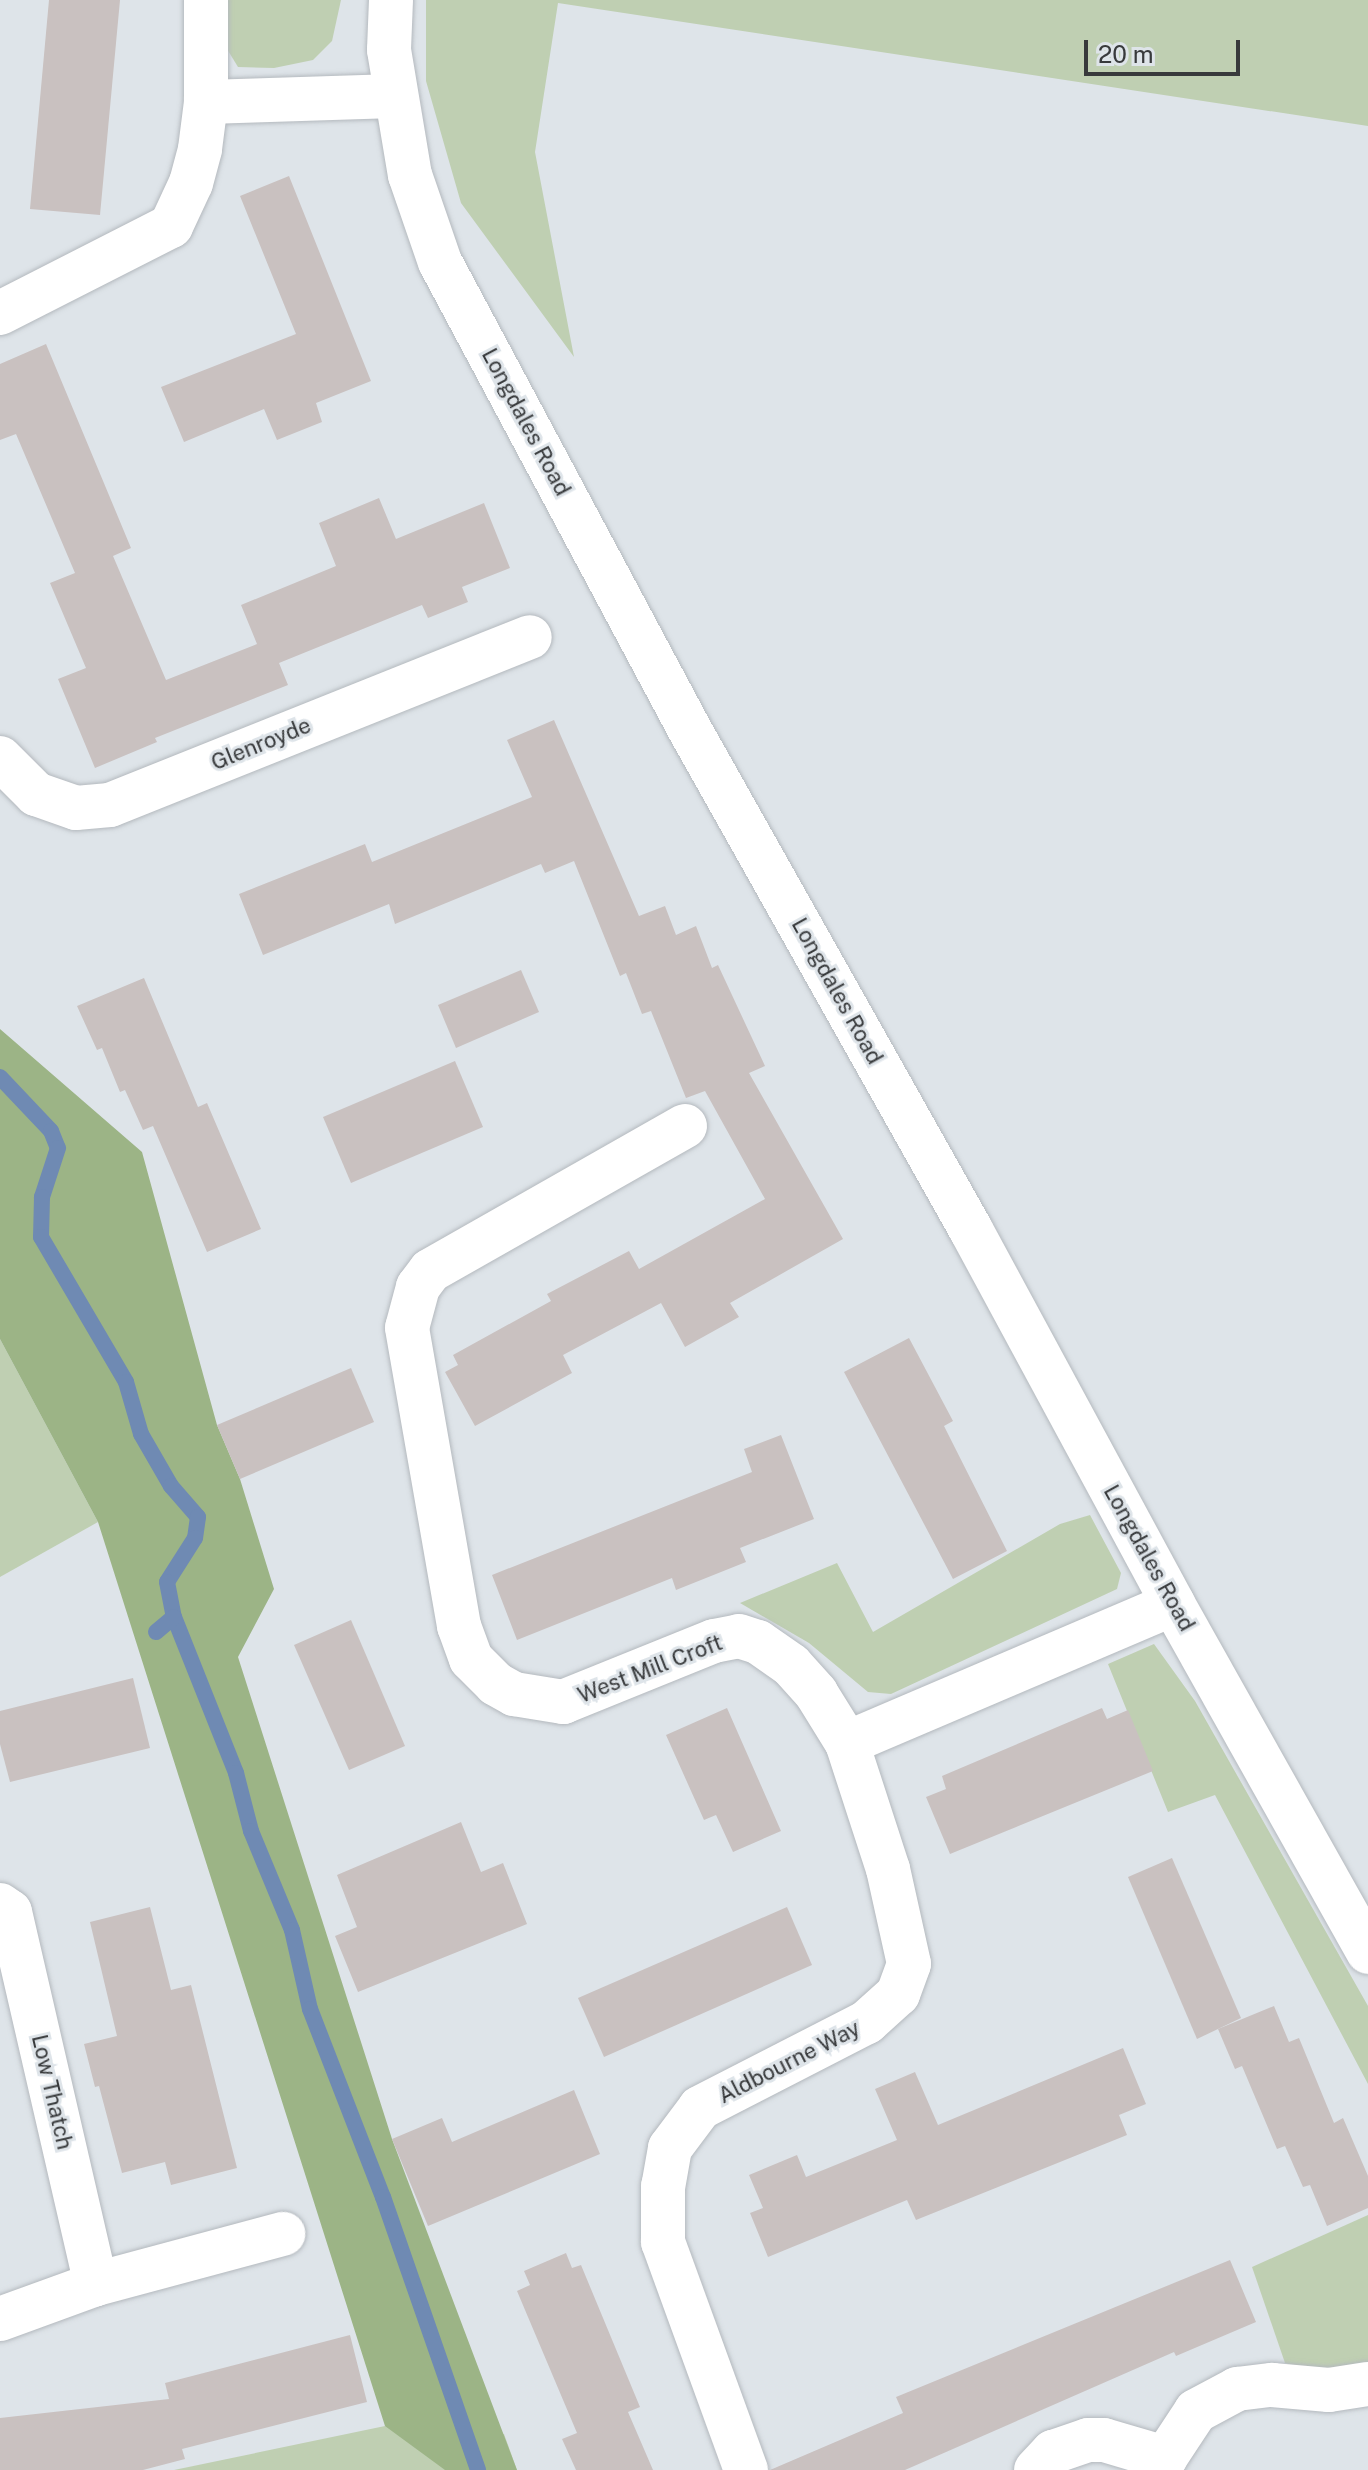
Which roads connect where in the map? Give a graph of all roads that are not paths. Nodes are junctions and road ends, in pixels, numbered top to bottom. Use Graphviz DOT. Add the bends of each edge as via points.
graph roads {
  1 [pos="206,0"];
  2 [pos="391,0"];
  3 [pos="396,96"];
  4 [pos="206,102"];
  5 [pos="0,313"];
  6 [pos="530,637"];
  7 [pos="0,758"];
  8 [pos="685,1126"];
  9 [pos="1173,1604"];
  10 [pos="847,1743"];
  11 [pos="0,1905"];
  12 [pos="1368,1952"];
  13 [pos="283,2234"];
  14 [pos="96,2284"];
  15 [pos="0,2319"];
  16 [pos="1368,2384"];
  17 [pos="1166,2464"];
  18 [pos="746,2470"];
  19 [pos="1036,2470"];
  1 -- 4 [label="street"];
  2 -- 3 [label="street, Longdales Road" via="389,50"];
  3 -- 4 [label="street"];
  3 -- 9 [label="street, Longdales Road" via="410,175 440,262 691,732"];
  4 -- 5 [label="street" via="194,171 171,226"];
  6 -- 7 [label="street, Glenroyde" via="110,805 76,808 36,794"];
  8 -- 10 [label="street, West Mill Croft" via="430,1271 418,1287 407,1328 459,1626 471,1659 496,1684 514,1694 563,1702 714,1641 739,1636 758,1642 791,1665"];
  9 -- 10 [label="street"];
  9 -- 12 [label="street, Longdales Road"];
  10 -- 18 [label="street, Aldbourne Way" via="888,1869 909,1964 898,1994 867,2022 700,2108 670,2148 663,2186 663,2242"];
  11 -- 14 [label="street, Low Thatch" via="10,1912"];
  13 -- 14 [label="street"];
  14 -- 15 [label="street"];
  16 -- 17 [label="street" via="1329,2390 1272,2385 1237,2389 1196,2411"];
  17 -- 19 [label="street" via="1104,2440 1088,2440 1053,2452"];
}
